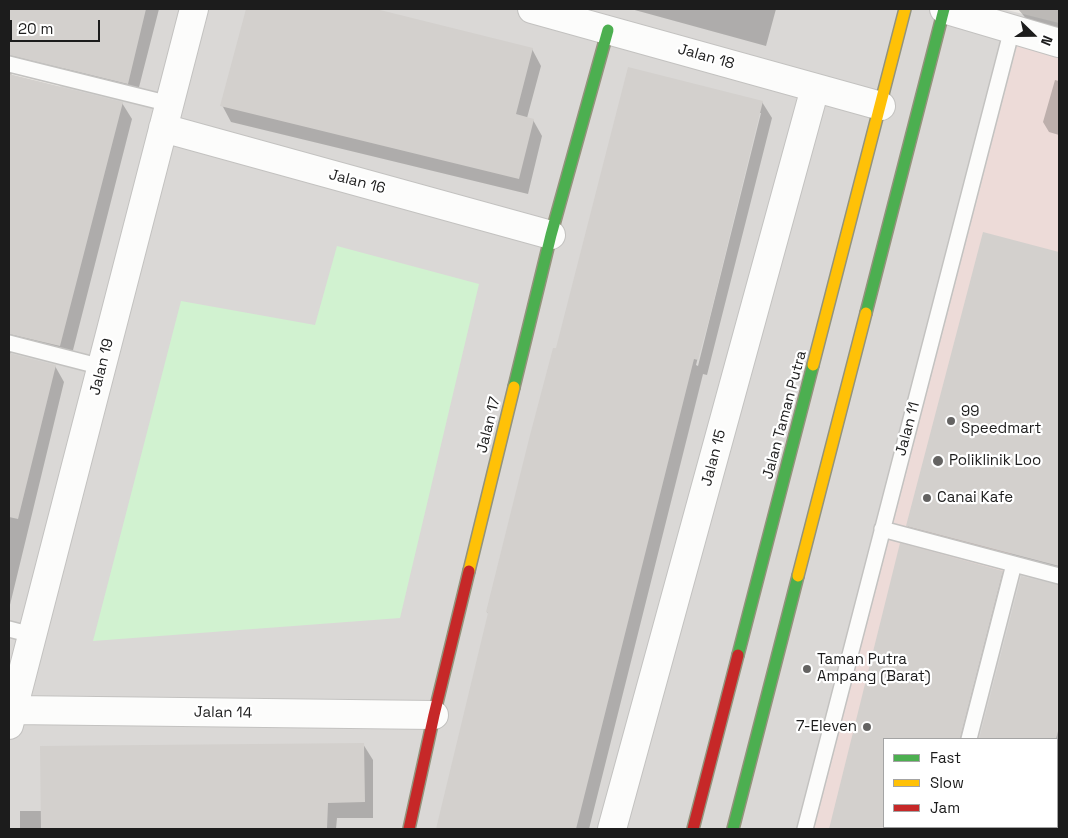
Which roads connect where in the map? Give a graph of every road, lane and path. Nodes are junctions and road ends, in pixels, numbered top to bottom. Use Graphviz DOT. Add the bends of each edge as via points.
graph roads {
  1 [pos="194,9"];
  2 [pos="532,9"];
  3 [pos="905,9"];
  4 [pos="944,9"];
  5 [pos="1012,29"];
  6 [pos="608,30"];
  7 [pos="1059,43"];
  8 [pos="9,64"];
  9 [pos="815,88"];
  10 [pos="880,106"];
  11 [pos="166,116"];
  12 [pos="551,235"];
  13 [pos="9,343"];
  14 [pos="102,367"];
  15 [pos="882,529"];
  16 [pos="1014,564"];
  17 [pos="1059,576"];
  18 [pos="21,632"];
  19 [pos="434,715"];
  20 [pos="11,718"];
  21 [pos="970,738"];
  22 [pos="409,829"];
  23 [pos="612,829"];
  24 [pos="693,829"];
  25 [pos="733,829"];
  26 [pos="805,829"];
  1 -- 11 [label="street, Jalan 19"];
  2 -- 6 [label="street, Jalan 18"];
  3 -- 10 [label="street, Jalan Taman Putra"];
  4 -- 5 [label="street"];
  4 -- 25 [label="street"];
  5 -- 7 [label="street"];
  5 -- 15 [label="lane, Jalan 11"];
  6 -- 9 [label="street, Jalan 18"];
  6 -- 12 [label="street, Jalan 17"];
  8 -- 11 [label="lane"];
  9 -- 10 [label="street, Jalan 18"];
  9 -- 23 [label="street, Jalan 15"];
  10 -- 24 [label="street, Jalan Taman Putra"];
  11 -- 12 [label="street, Jalan 16"];
  11 -- 14 [label="street, Jalan 19"];
  12 -- 19 [label="street, Jalan 17"];
  13 -- 14 [label="lane"];
  14 -- 18 [label="street, Jalan 19"];
  15 -- 16 [label="lane"];
  15 -- 26 [label="lane, Jalan 11"];
  16 -- 17 [label="lane"];
  16 -- 21 [label="lane"];
  18 -- 20 [label="street, Jalan 19"];
  19 -- 20 [label="street, Jalan 14"];
  19 -- 22 [label="street, Jalan 17"];
}
